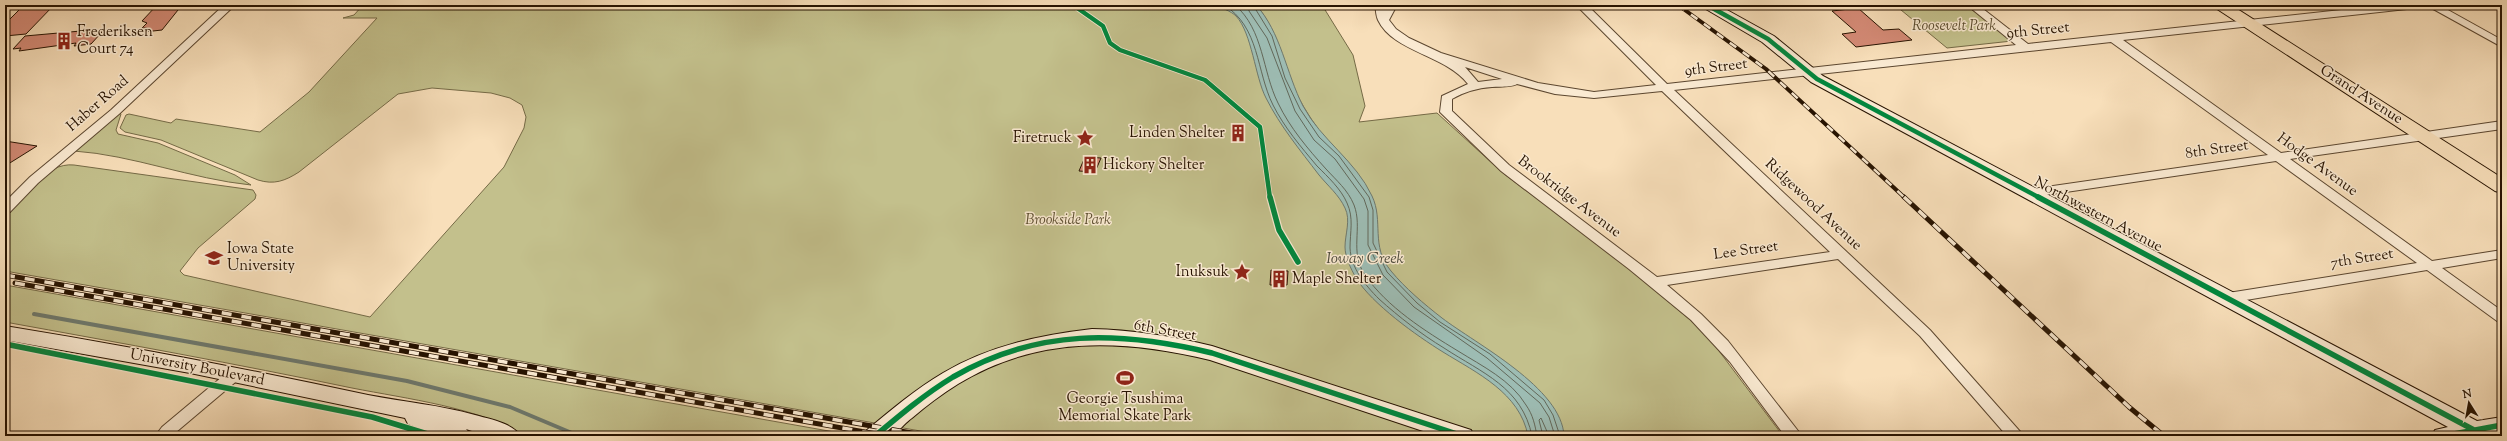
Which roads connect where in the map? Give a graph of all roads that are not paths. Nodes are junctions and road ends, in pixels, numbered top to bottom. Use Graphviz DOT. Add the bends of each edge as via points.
graph roads {
  1 [pos="230,5"];
  2 [pos="1380,5"];
  3 [pos="1392,5"];
  4 [pos="1572,5"];
  5 [pos="1707,5"];
  6 [pos="1972,5"];
  7 [pos="2219,5"];
  8 [pos="2416,5"];
  9 [pos="2432,5"];
  10 [pos="1583,7"];
  11 [pos="1384,19"];
  12 [pos="2248,23"];
  13 [pos="2113,38"];
  14 [pos="2502,44"];
  15 [pos="2025,47"];
  16 [pos="1442,56"];
  17 [pos="1808,72"];
  18 [pos="1522,83"];
  19 [pos="1475,85"];
  20 [pos="1666,89"];
  21 [pos="2502,125"];
  22 [pos="2425,136"];
  23 [pos="2279,157"];
  24 [pos="2502,186"];
  25 [pos="2032,193"];
  26 [pos="5,209"];
  27 [pos="1843,254"];
  28 [pos="2502,254"];
  29 [pos="2430,266"];
  30 [pos="1654,282"];
  31 [pos="2228,298"];
  32 [pos="2502,318"];
  33 [pos="5,333"];
  34 [pos="234,375"];
  35 [pos="389,407"];
  36 [pos="2502,425"];
  37 [pos="2479,433"];
  38 [pos="169,436"];
  39 [pos="461,436"];
  40 [pos="509,436"];
  41 [pos="875,436"];
  42 [pos="1463,436"];
  43 [pos="1794,436"];
  44 [pos="2016,436"];
  45 [pos="2443,436"];
  1 -- 26 [label="street, Haber Road" via="115,112 34,180"];
  2 -- 11 [label="street"];
  3 -- 11 [label="street"];
  4 -- 10 [label="street"];
  5 -- 17 [label="main road, Northwestern Avenue" via="1768,39"];
  6 -- 15 [label="street"];
  7 -- 12 [label="main road, Grand Avenue"];
  8 -- 12 [label="street, 9th Street"];
  9 -- 14 [label="street"];
  10 -- 20 [label="street, Ridgewood Avenue"];
  11 -- 16 [label="street" via="1391,30 1404,40"];
  12 -- 13 [label="street, 9th Street"];
  12 -- 22 [label="main road, Grand Avenue"];
  13 -- 15 [label="street, 9th Street"];
  13 -- 23 [label="street, Hodge Avenue"];
  15 -- 17 [label="street, 9th Street"];
  16 -- 18 [label="street, 9th Street"];
  16 -- 19 [label="street" via="1470,74"];
  17 -- 20 [label="street, 9th Street"];
  17 -- 25 [label="main road, Northwestern Avenue"];
  18 -- 19 [label="street, 9th Street"];
  18 -- 20 [label="street, 9th Street" via="1572,95"];
  19 -- 30 [label="street, Brookridge Avenue" via="1446,98 1446,112 1531,191"];
  20 -- 27 [label="street, Ridgewood Avenue"];
  21 -- 22 [label="street, 8th Street"];
  22 -- 23 [label="street, 8th Street"];
  22 -- 24 [label="main road, Grand Avenue"];
  23 -- 25 [label="street, 8th Street"];
  23 -- 29 [label="street, Hodge Avenue"];
  25 -- 31 [label="main road, Northwestern Avenue"];
  27 -- 30 [label="street, Lee Street"];
  27 -- 44 [label="street, Ridgewood Avenue" via="1925,333"];
  28 -- 29 [label="street, 7th Street"];
  29 -- 31 [label="street, 7th Street"];
  29 -- 32 [label="street, Hodge Avenue"];
  30 -- 43 [label="street, Brookridge Avenue" via="1721,340"];
  31 -- 37 [label="main road, Northwestern Avenue"];
  33 -- 34 [label="main road, University Boulevard"];
  34 -- 35 [label="main road, University Boulevard"];
  34 -- 38 [label="street" via="167,431"];
  35 -- 39 [label="main road, University Boulevard"];
  35 -- 40 [label="main road, University Boulevard" via="470,420"];
  36 -- 37 [label="main road"];
  37 -- 45 [label="main road"];
  41 -- 42 [label="main road, 6th Street" via="944,382 985,361 1035,345 1109,336 1146,338 1196,348"];
}
